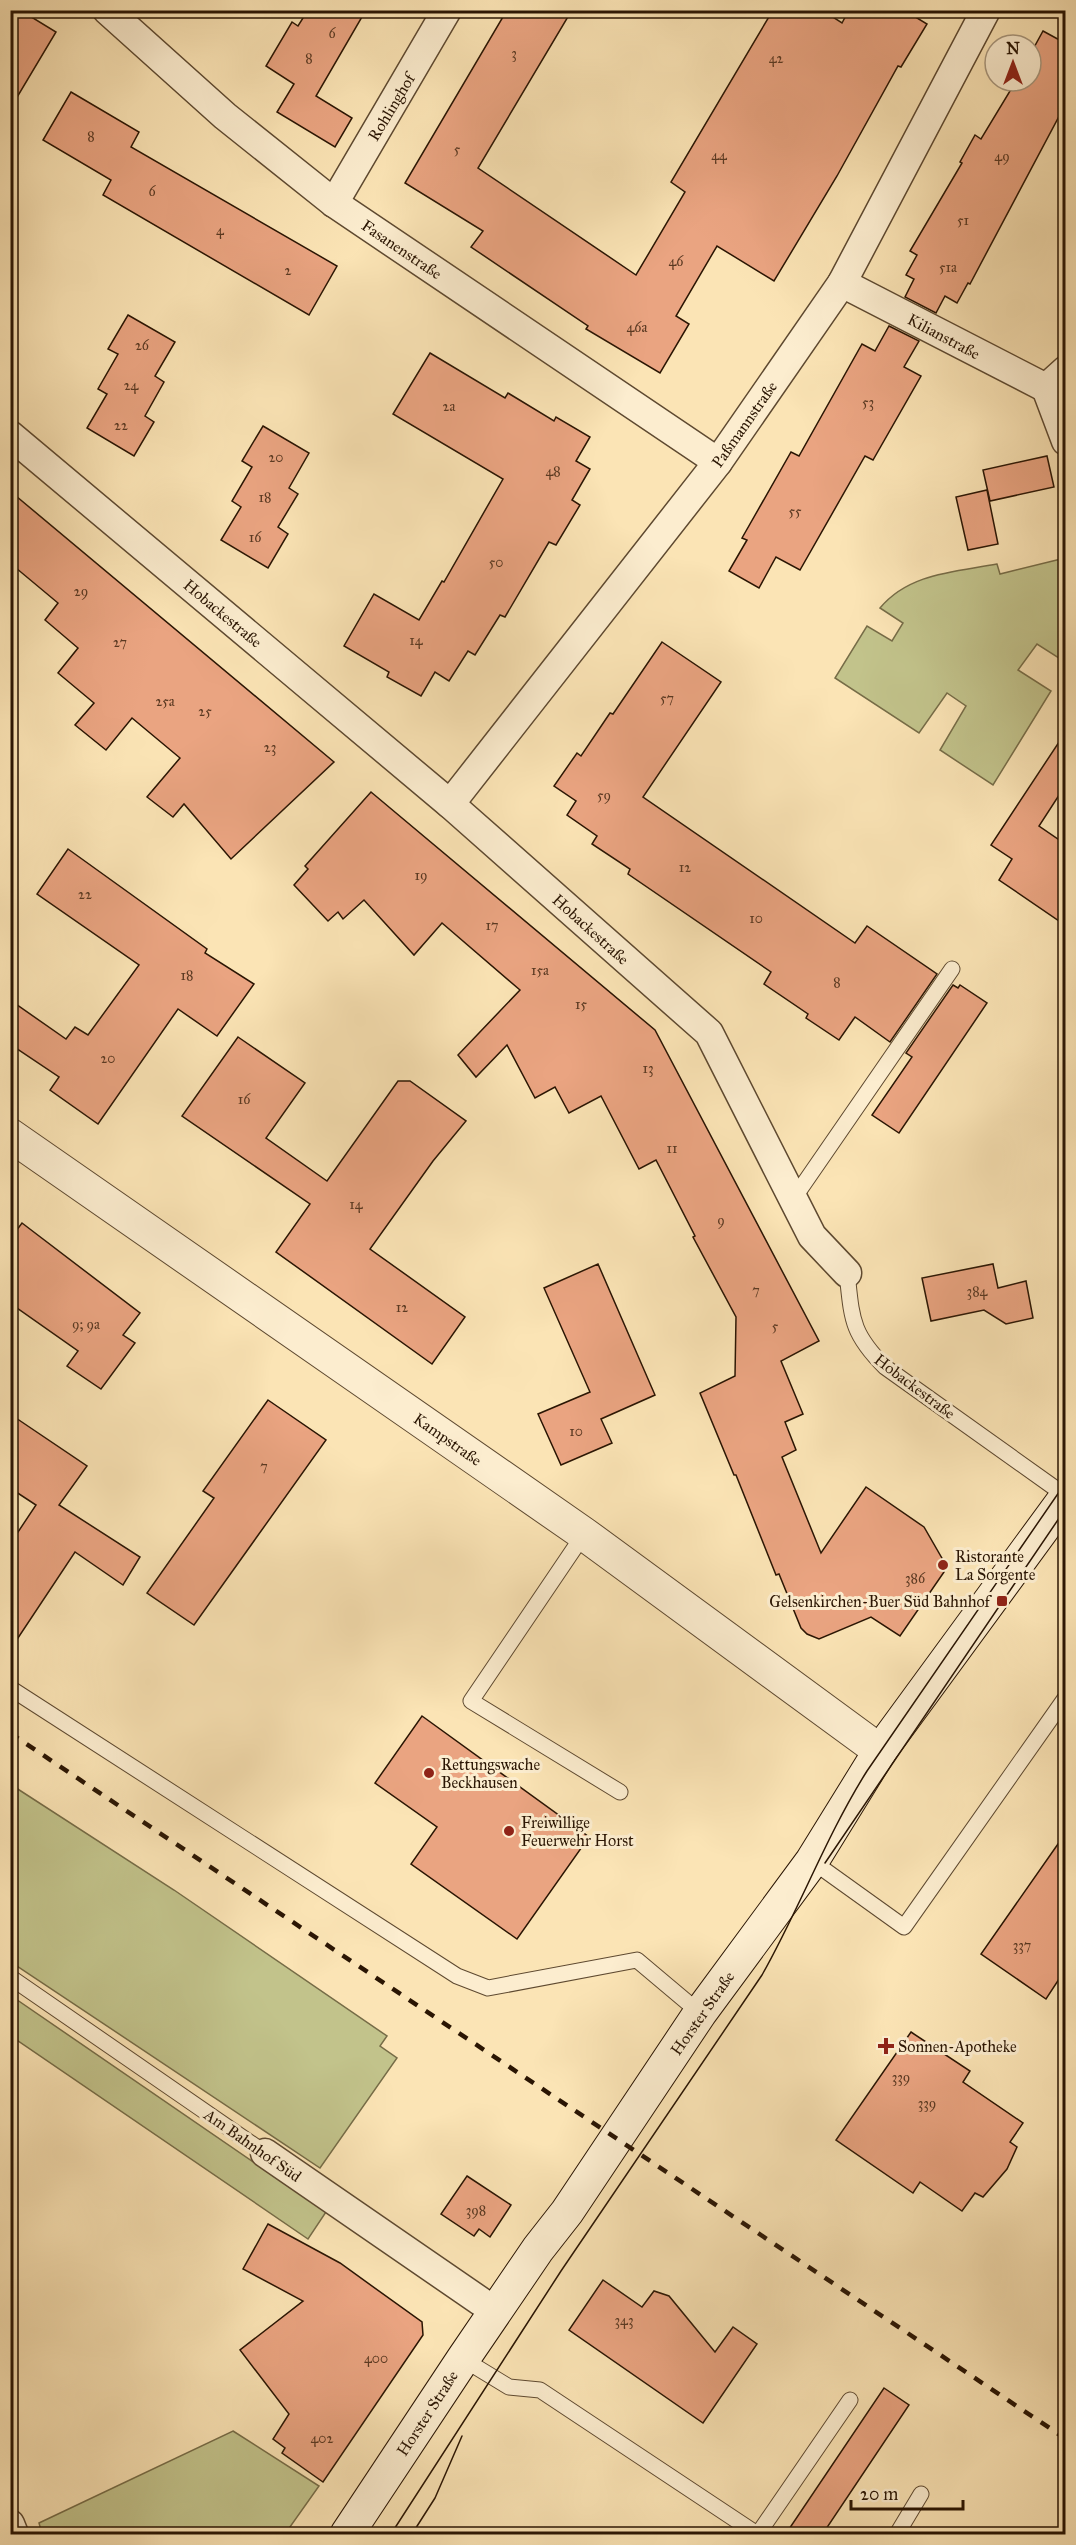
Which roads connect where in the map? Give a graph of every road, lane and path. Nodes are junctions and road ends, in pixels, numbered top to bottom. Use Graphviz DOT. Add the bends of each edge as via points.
graph roads {
  1 [pos="106,10"];
  2 [pos="447,10"];
  3 [pos="986,10"];
  4 [pos="334,203"];
  5 [pos="842,283"];
  6 [pos="1056,379"];
  7 [pos="10,435"];
  8 [pos="1065,441"];
  9 [pos="718,462"];
  10 [pos="450,804"];
  11 [pos="952,969"];
  12 [pos="10,1135"];
  13 [pos="794,1198"];
  14 [pos="847,1273"];
  15 [pos="1065,1496"];
  16 [pos="584,1534"];
  17 [pos="10,1688"];
  18 [pos="1065,1697"];
  19 [pos="880,1751"];
  20 [pos="620,1792"];
  21 [pos="812,1860"];
  22 [pos="10,1977"];
  23 [pos="700,2013"];
  24 [pos="265,2153"];
  25 [pos="496,2312"];
  26 [pos="462,2359"];
  27 [pos="850,2400"];
  28 [pos="921,2494"];
  29 [pos="10,2524"];
  30 [pos="14,2535"];
  31 [pos="347,2535"];
  32 [pos="757,2535"];
  33 [pos="897,2535"];
  1 -- 4 [label="street, Fasanenstraße" via="225,116"];
  2 -- 4 [label="street, Rohlinghof"];
  3 -- 5 [label="street, Paßmannstraße"];
  4 -- 9 [label="street, Fasanenstraße"];
  5 -- 6 [label="street, Kilianstraße"];
  5 -- 9 [label="street, Paßmannstraße"];
  6 -- 8 [label="street, Kilianstraße"];
  7 -- 10 [label="street, Hobackestraße"];
  9 -- 10 [label="street, Paßmannstraße"];
  10 -- 13 [label="street, Hobackestraße" via="709,1033"];
  11 -- 13 [label="lane"];
  12 -- 16 [label="main road, Kampstraße"];
  13 -- 14 [label="street, Hobackestraße" via="812,1236"];
  14 -- 15 [label="lane, Hobackestraße" via="852,1323 866,1347 885,1367"];
  15 -- 19 [label="main road, Horster Straße"];
  16 -- 19 [label="main road, Kampstraße"];
  16 -- 20 [label="lane" via="471,1701"];
  17 -- 23 [label="lane" via="458,1976 488,1988 637,1960"];
  18 -- 21 [label="lane" via="904,1927"];
  19 -- 21 [label="main road, Horster Straße"];
  21 -- 23 [label="main road, Horster Straße"];
  22 -- 24 [label="lane, Am Bahnhof Süd"];
  23 -- 25 [label="main road, Horster Straße"];
  24 -- 25 [label="street, Am Bahnhof Süd"];
  25 -- 26 [label="main road, Horster Straße"];
  26 -- 31 [label="main road, Horster Straße"];
  26 -- 32 [label="lane" via="509,2387 540,2390"];
  27 -- 32 [label="lane"];
  28 -- 33 [label="lane"];
  29 -- 30 [label="street"];
}
